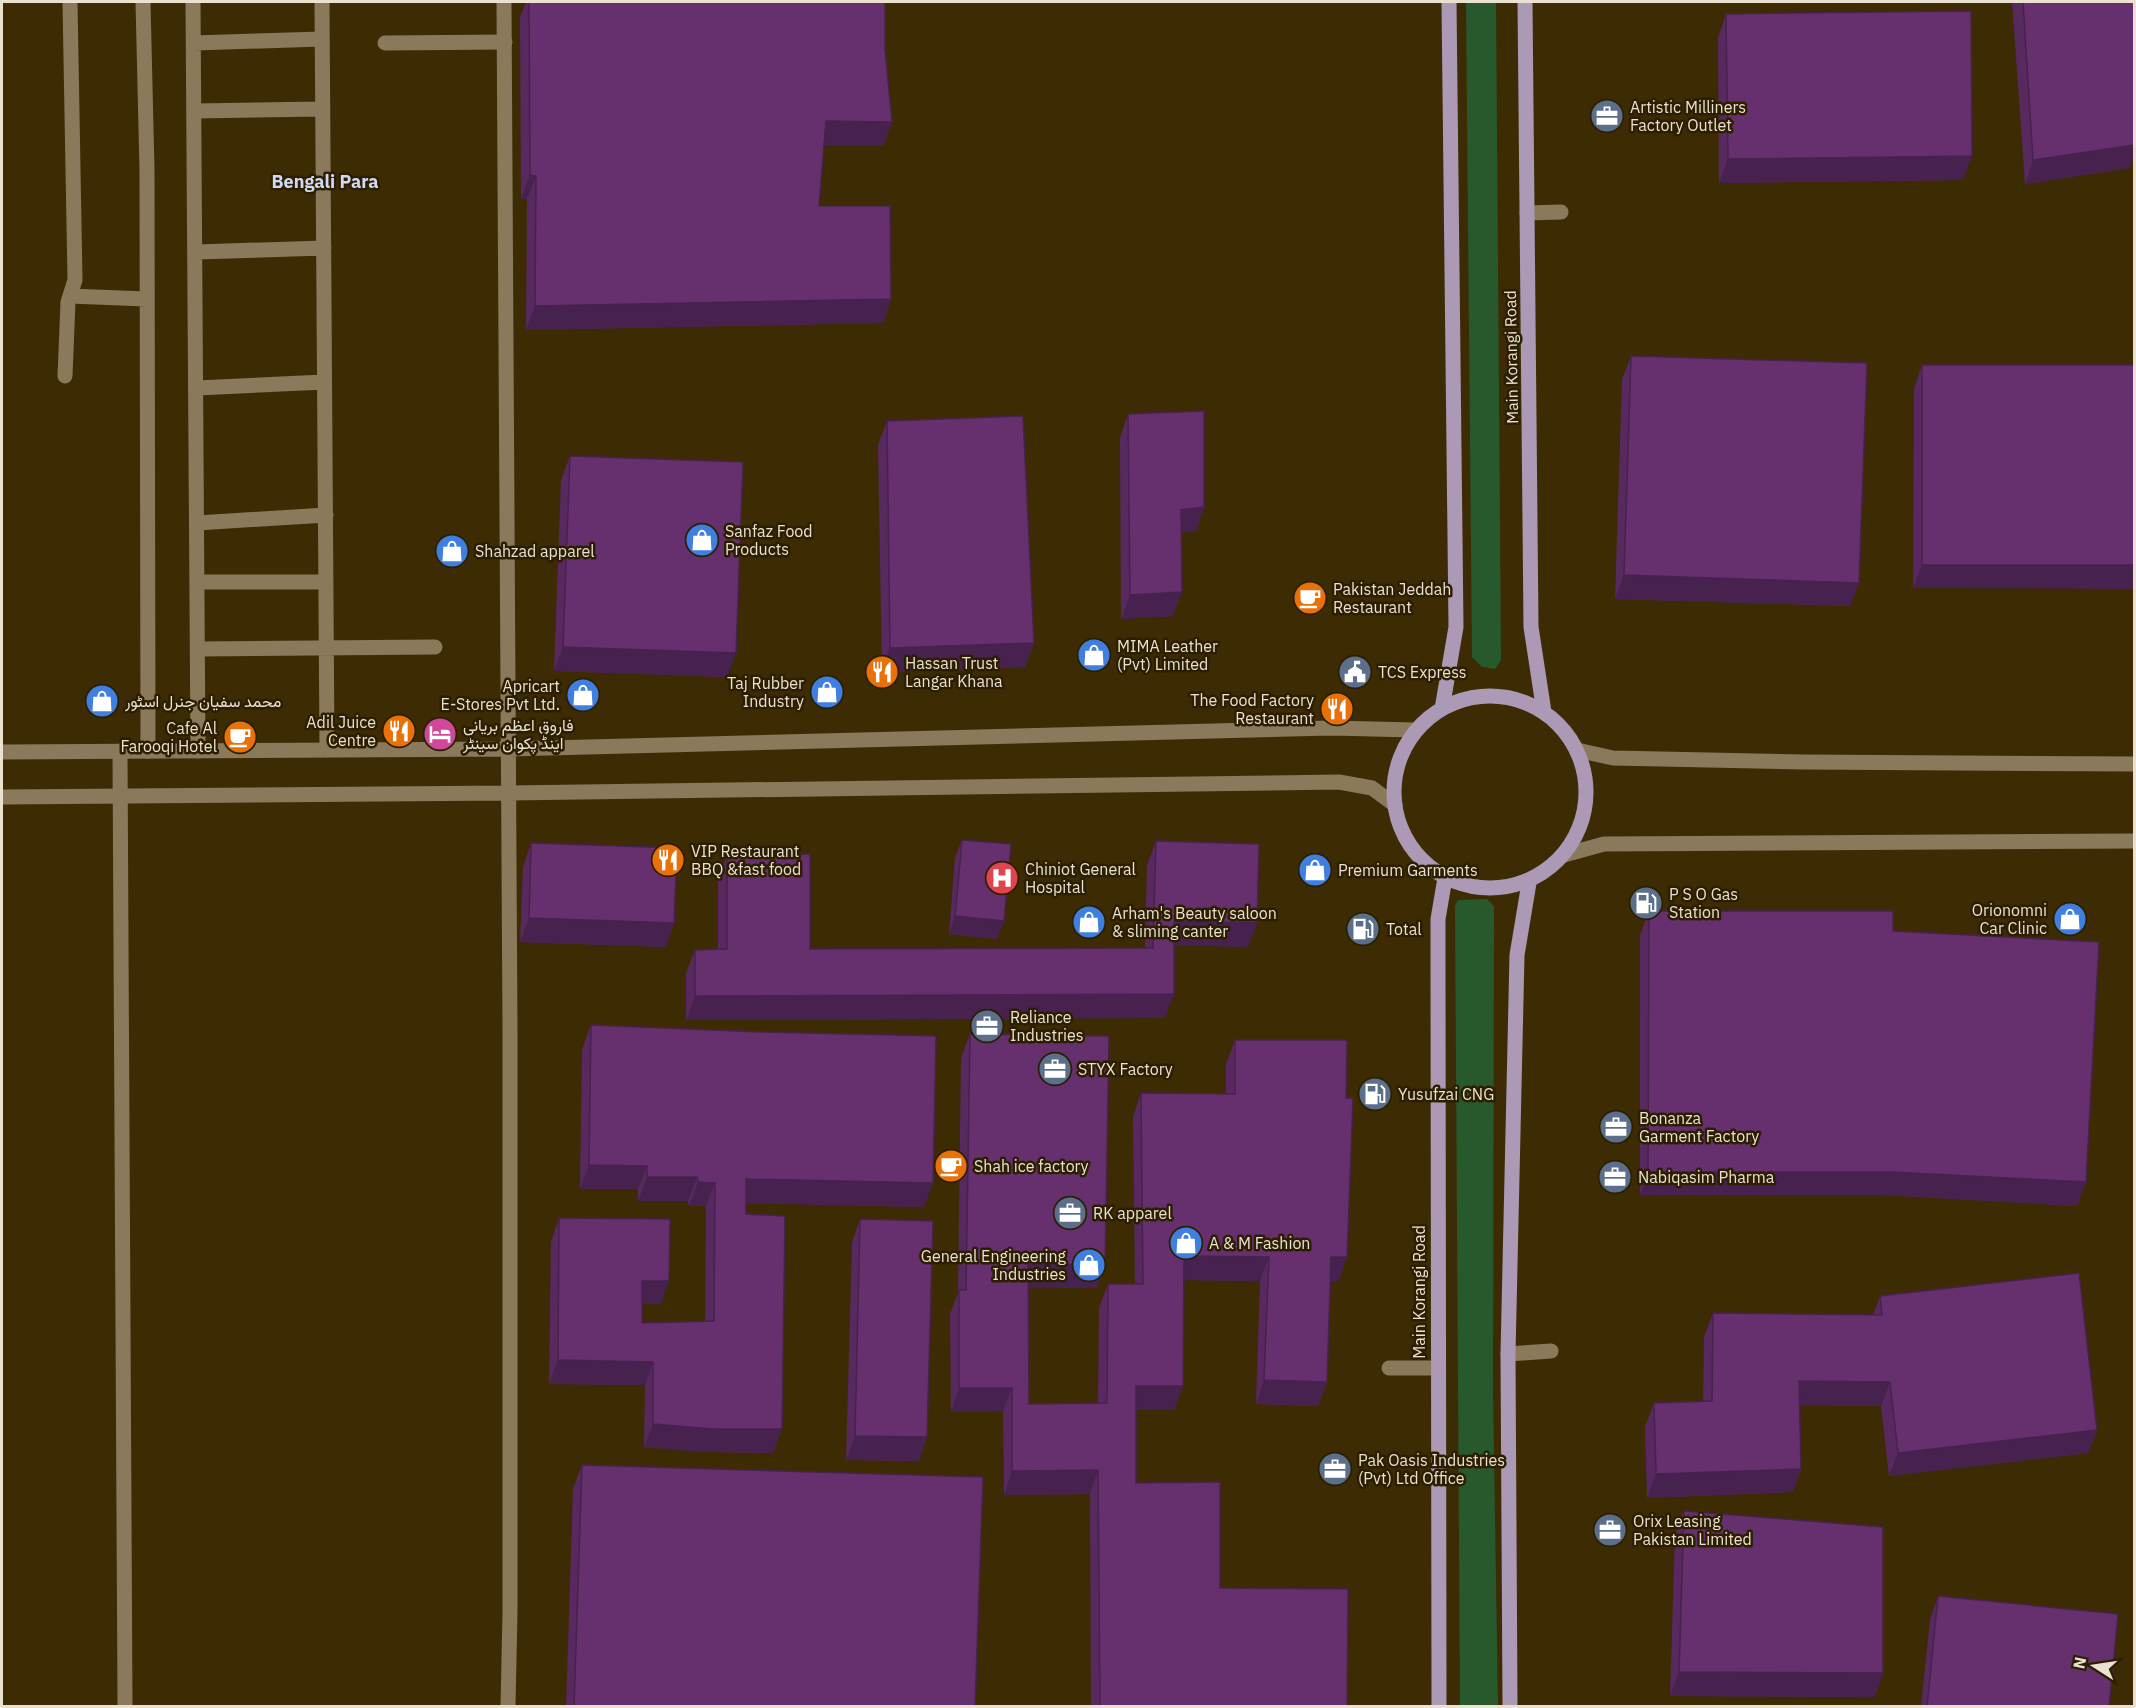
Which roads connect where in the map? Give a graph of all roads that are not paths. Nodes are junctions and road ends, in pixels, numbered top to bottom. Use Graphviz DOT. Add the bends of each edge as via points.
graph roads {
  1 [pos="70,2"];
  2 [pos="143,2"];
  3 [pos="193,2"];
  4 [pos="322,2"];
  5 [pos="504,2"];
  6 [pos="1449,2"];
  7 [pos="1525,2"];
  8 [pos="322,39"];
  9 [pos="385,42"];
  10 [pos="505,42"];
  11 [pos="194,43"];
  12 [pos="322,109"];
  13 [pos="195,111"];
  14 [pos="1527,213"];
  15 [pos="1561,213"];
  16 [pos="324,248"];
  17 [pos="196,252"];
  18 [pos="70,296"];
  19 [pos="146,299"];
  20 [pos="65,376"];
  21 [pos="324,382"];
  22 [pos="197,388"];
  23 [pos="326,516"];
  24 [pos="197,523"];
  25 [pos="198,582"];
  26 [pos="326,582"];
  27 [pos="326,648"];
  28 [pos="435,648"];
  29 [pos="198,649"];
  30 [pos="1442,709"];
  31 [pos="1544,712"];
  32 [pos="1415,730"];
  33 [pos="509,749"];
  34 [pos="327,750"];
  35 [pos="1577,750"];
  36 [pos="120,751"];
  37 [pos="148,751"];
  38 [pos="198,751"];
  39 [pos="2,752"];
  40 [pos="2134,764"];
  41 [pos="508,794"];
  42 [pos="120,796"];
  43 [pos="2,797"];
  44 [pos="1395,805"];
  45 [pos="2134,841"];
  46 [pos="1564,855"];
  47 [pos="1445,878"];
  48 [pos="1529,883"];
  49 [pos="1551,1351"];
  50 [pos="1508,1354"];
  51 [pos="1389,1368"];
  52 [pos="1437,1368"];
  53 [pos="125,1707"];
  54 [pos="508,1707"];
  55 [pos="1439,1707"];
  56 [pos="1510,1707"];
  1 -- 18 [label="street" via="75,280"];
  2 -- 19 [label="street"];
  3 -- 11 [label="street"];
  4 -- 8 [label="street"];
  5 -- 10 [label="street"];
  6 -- 30 [label="main road" via="1456,627"];
  7 -- 14 [label="main road, Main Korangi Road"];
  8 -- 11 [label="street"];
  8 -- 12 [label="street"];
  9 -- 10 [label="street"];
  10 -- 33 [label="street"];
  11 -- 13 [label="street"];
  12 -- 13 [label="street"];
  12 -- 16 [label="street"];
  13 -- 17 [label="street"];
  14 -- 15 [label="street"];
  14 -- 31 [label="main road, Main Korangi Road" via="1531,627"];
  16 -- 17 [label="street"];
  16 -- 21 [label="street"];
  17 -- 22 [label="street"];
  18 -- 19 [label="street"];
  18 -- 20 [label="street"];
  19 -- 37 [label="street"];
  21 -- 22 [label="street"];
  21 -- 23 [label="street"];
  22 -- 24 [label="street"];
  23 -- 24 [label="street"];
  23 -- 26 [label="street"];
  24 -- 25 [label="street"];
  25 -- 26 [label="street"];
  25 -- 29 [label="street"];
  26 -- 27 [label="street"];
  27 -- 28 [label="street"];
  27 -- 29 [label="street"];
  27 -- 34 [label="street"];
  29 -- 38 [label="street"];
  30 -- 31 [label="main road" via="1467,698 1493,695 1520,700"];
  30 -- 32 [label="main road"];
  31 -- 35 [label="main road" via="1563,729"];
  32 -- 33 [label="street" via="1319,729"];
  32 -- 44 [label="main road" via="1396,773"];
  33 -- 34 [label="street"];
  33 -- 41 [label="street"];
  34 -- 38 [label="street"];
  35 -- 40 [label="street" via="1613,758"];
  35 -- 46 [label="main road" via="1585,776 1586,804 1578,831"];
  36 -- 37 [label="street"];
  36 -- 39 [label="street"];
  36 -- 42 [label="street"];
  37 -- 38 [label="street"];
  41 -- 42 [label="street"];
  41 -- 44 [label="street" via="1338,782 1372,788"];
  41 -- 54 [label="street"];
  42 -- 43 [label="street"];
  42 -- 53 [label="street"];
  44 -- 47 [label="main road" via="1409,844"];
  45 -- 46 [label="street" via="1604,844"];
  46 -- 48 [label="main road"];
  47 -- 48 [label="main road" via="1475,888"];
  47 -- 52 [label="main road, Main Korangi Road" via="1438,920"];
  48 -- 50 [label="main road" via="1517,955"];
  49 -- 50 [label="street"];
  50 -- 56 [label="main road"];
  51 -- 52 [label="street"];
  52 -- 55 [label="main road, Main Korangi Road"];
}
